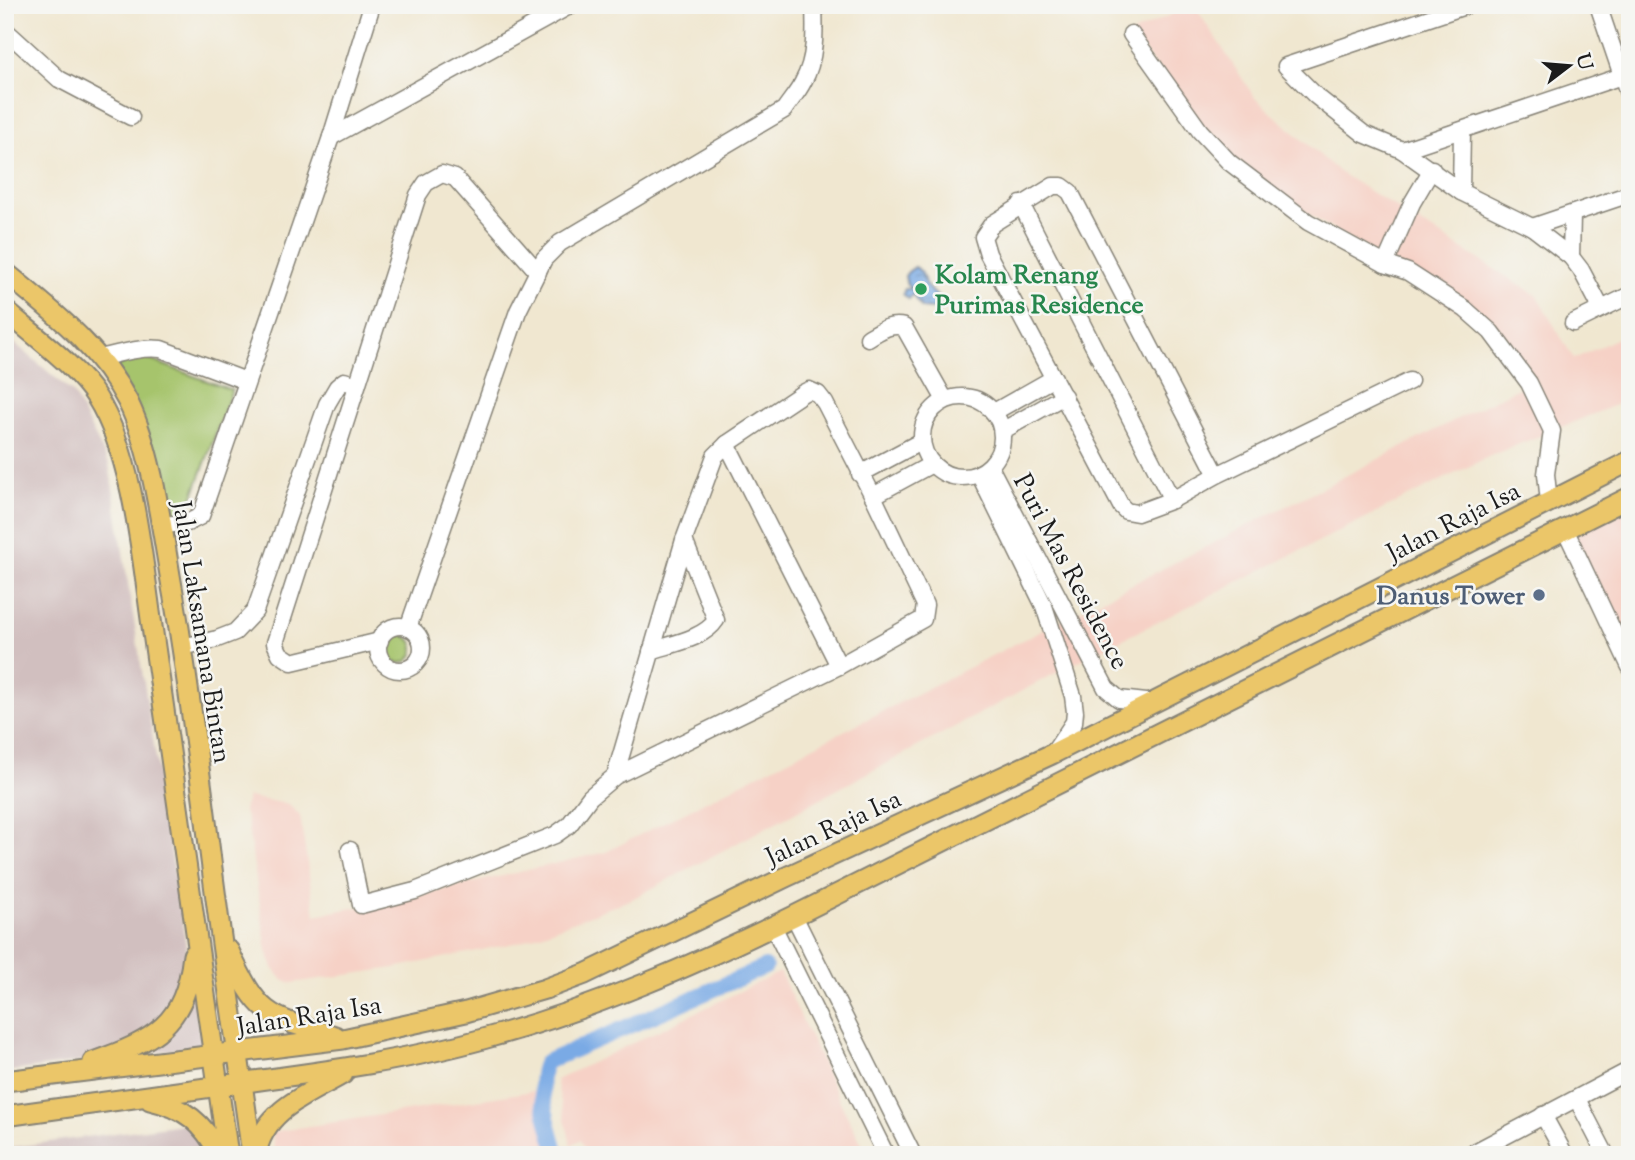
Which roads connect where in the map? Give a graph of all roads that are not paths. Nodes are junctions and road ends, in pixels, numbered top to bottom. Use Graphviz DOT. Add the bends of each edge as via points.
graph roads {
  1 [pos="372,5"];
  2 [pos="571,5"];
  3 [pos="814,5"];
  4 [pos="1468,5"];
  5 [pos="1598,5"];
  6 [pos="5,30"];
  7 [pos="1131,34"];
  8 [pos="1622,76"];
  9 [pos="1630,99"];
  10 [pos="131,117"];
  11 [pos="1462,131"];
  12 [pos="331,137"];
  13 [pos="1402,150"];
  14 [pos="1432,169"];
  15 [pos="1461,192"];
  16 [pos="1630,194"];
  17 [pos="1021,204"];
  18 [pos="1572,215"];
  19 [pos="1532,227"];
  20 [pos="1571,257"];
  21 [pos="1385,264"];
  22 [pos="5,272"];
  23 [pos="538,272"];
  24 [pos="1630,295"];
  25 [pos="1601,308"];
  26 [pos="5,310"];
  27 [pos="1573,323"];
  28 [pos="868,338"];
  29 [pos="100,358"];
  30 [pos="1054,378"];
  31 [pos="246,381"];
  32 [pos="1410,381"];
  33 [pos="357,385"];
  34 [pos="1064,396"];
  35 [pos="945,400"];
  36 [pos="993,412"];
  37 [pos="1002,430"];
  38 [pos="922,440"];
  39 [pos="727,444"];
  40 [pos="1630,461"];
  41 [pos="932,464"];
  42 [pos="985,470"];
  43 [pos="860,474"];
  44 [pos="1217,475"];
  45 [pos="873,496"];
  46 [pos="1630,496"];
  47 [pos="1172,500"];
  48 [pos="1549,502"];
  49 [pos="161,525"];
  50 [pos="1565,529"];
  51 [pos="684,540"];
  52 [pos="408,628"];
  53 [pos="380,641"];
  54 [pos="182,647"];
  55 [pos="1263,648"];
  56 [pos="651,651"];
  57 [pos="839,666"];
  58 [pos="1630,667"];
  59 [pos="1277,675"];
  60 [pos="190,698"];
  61 [pos="163,701"];
  62 [pos="1155,703"];
  63 [pos="1052,754"];
  64 [pos="615,776"];
  65 [pos="350,850"];
  66 [pos="794,916"];
  67 [pos="773,926"];
  68 [pos="195,929"];
  69 [pos="220,931"];
  70 [pos="343,1039"];
  71 [pos="236,1053"];
  72 [pos="214,1056"];
  73 [pos="356,1067"];
  74 [pos="1630,1070"];
  75 [pos="59,1073"];
  76 [pos="873,1077"];
  77 [pos="5,1082"];
  78 [pos="242,1083"];
  79 [pos="218,1087"];
  80 [pos="852,1087"];
  81 [pos="141,1098"];
  82 [pos="1577,1099"];
  83 [pos="1543,1115"];
  84 [pos="5,1116"];
  85 [pos="220,1155"];
  86 [pos="228,1155"];
  87 [pos="254,1155"];
  88 [pos="886,1155"];
  89 [pos="913,1155"];
  90 [pos="1469,1155"];
  91 [pos="1564,1155"];
  92 [pos="1606,1155"];
  1 -- 12 [label="street"];
  2 -- 12 [label="street"];
  3 -- 23 [label="street" via="815,38 809,64 804,81 784,110 560,243"];
  4 -- 13 [label="street" via="1286,66 1364,134"];
  5 -- 8 [label="street"];
  6 -- 10 [label="street" via="59,79"];
  7 -- 21 [label="street" via="1200,131 1229,162 1308,222"];
  8 -- 9 [label="street"];
  8 -- 11 [label="street"];
  11 -- 13 [label="street"];
  11 -- 15 [label="street"];
  12 -- 31 [label="street"];
  13 -- 14 [label="street"];
  14 -- 15 [label="street"];
  14 -- 21 [label="street"];
  15 -- 19 [label="street"];
  16 -- 18 [label="street"];
  17 -- 30 [label="street" via="992,224 983,237"];
  17 -- 44 [label="street" via="1053,186 1070,192"];
  17 -- 47 [label="street"];
  18 -- 19 [label="street"];
  18 -- 20 [label="street"];
  19 -- 20 [label="street"];
  20 -- 25 [label="street"];
  21 -- 48 [label="street" via="1408,272 1465,309 1491,332 1529,383 1552,431 1546,474"];
  22 -- 29 [label="main road, Jalan Laksamana Bintan"];
  23 -- 33 [label="street" via="455,178 432,177 418,195"];
  23 -- 52 [label="street" via="518,311"];
  24 -- 25 [label="street"];
  25 -- 27 [label="street"];
  26 -- 61 [label="main road, Jalan Laksamana Bintan" via="88,386 116,440 133,504"];
  28 -- 35 [label="street" via="887,327 904,327"];
  29 -- 31 [label="street" via="161,349"];
  29 -- 49 [label="main road, Jalan Laksamana Bintan" via="135,418"];
  30 -- 34 [label="street"];
  30 -- 36 [label="street"];
  31 -- 49 [label="street" via="201,516 187,523"];
  32 -- 44 [label="street"];
  33 -- 53 [label="street" via="275,643 280,654 292,662"];
  33 -- 54 [label="street" via="344,381 327,404 255,611 236,632"];
  34 -- 37 [label="street"];
  34 -- 47 [label="street" via="1126,511 1137,513"];
  35 -- 36 [label="street" via="972,398"];
  35 -- 38 [label="street" via="932,410"];
  36 -- 37 [label="street"];
  37 -- 42 [label="street" via="1000,450"];
  38 -- 41 [label="street"];
  38 -- 43 [label="street"];
  39 -- 43 [label="street" via="809,390 825,403"];
  39 -- 51 [label="street" via="715,456"];
  39 -- 57 [label="street"];
  40 -- 48 [label="main road, Jalan Raja Isa"];
  41 -- 42 [label="street" via="959,478"];
  41 -- 45 [label="street"];
  42 -- 62 [label="street, Puri Mas Residence" via="1064,605 1099,679 1119,699"];
  42 -- 63 [label="street, Puri Mas Residence" via="1044,606 1073,696 1074,722"];
  43 -- 45 [label="street"];
  44 -- 47 [label="street"];
  45 -- 57 [label="street" via="925,605 925,614 915,625"];
  46 -- 50 [label="main road"];
  48 -- 55 [label="main road, Jalan Raja Isa"];
  49 -- 54 [label="main road, Jalan Laksamana Bintan"];
  50 -- 58 [label="street"];
  50 -- 59 [label="main road"];
  51 -- 56 [label="street"];
  51 -- 56 [label="street" via="716,620 697,635"];
  52 -- 53 [label="street" via="394,627"];
  52 -- 53 [label="street" via="419,636 422,651 409,668 388,666 380,655"];
  54 -- 60 [label="main road, Jalan Laksamana Bintan"];
  55 -- 59 [label="main road"];
  55 -- 62 [label="main road, Jalan Raja Isa"];
  56 -- 64 [label="street"];
  57 -- 64 [label="street"];
  59 -- 66 [label="main road"];
  60 -- 61 [label="main road"];
  60 -- 69 [label="main road, Jalan Laksamana Bintan"];
  61 -- 68 [label="main road, Jalan Laksamana Bintan"];
  62 -- 63 [label="main road, Jalan Raja Isa"];
  63 -- 70 [label="main road, Jalan Raja Isa" via="585,974 466,1012"];
  64 -- 65 [label="street" via="590,797 564,830 415,891 361,905"];
  66 -- 67 [label="main road"];
  66 -- 76 [label="street"];
  67 -- 73 [label="main road" via="681,970 548,1020"];
  67 -- 80 [label="street"];
  68 -- 72 [label="main road, Jalan Laksamana Bintan"];
  68 -- 75 [label="main road" via="187,992 168,1021 131,1048"];
  69 -- 70 [label="main road" via="246,987 264,1009 292,1024"];
  69 -- 71 [label="main road, Jalan Laksamana Bintan"];
  70 -- 71 [label="main road, Jalan Raja Isa"];
  71 -- 72 [label="main road, Jalan Raja Isa"];
  71 -- 78 [label="main road, Jalan Laksamana Bintan"];
  72 -- 75 [label="main road, Jalan Raja Isa"];
  72 -- 79 [label="main road, Jalan Laksamana Bintan"];
  73 -- 78 [label="main road"];
  73 -- 87 [label="main road" via="281,1111 260,1136"];
  74 -- 82 [label="street"];
  75 -- 77 [label="main road, Jalan Raja Isa"];
  76 -- 80 [label="street"];
  76 -- 89 [label="street"];
  78 -- 79 [label="main road"];
  78 -- 87 [label="main road, Jalan Laksamana Bintan"];
  79 -- 81 [label="main road"];
  79 -- 86 [label="main road, Jalan Laksamana Bintan"];
  80 -- 88 [label="street"];
  81 -- 84 [label="main road"];
  81 -- 85 [label="main road" via="184,1111 209,1135"];
  82 -- 83 [label="street"];
  82 -- 92 [label="street"];
  83 -- 90 [label="street"];
  83 -- 91 [label="street"];
}
